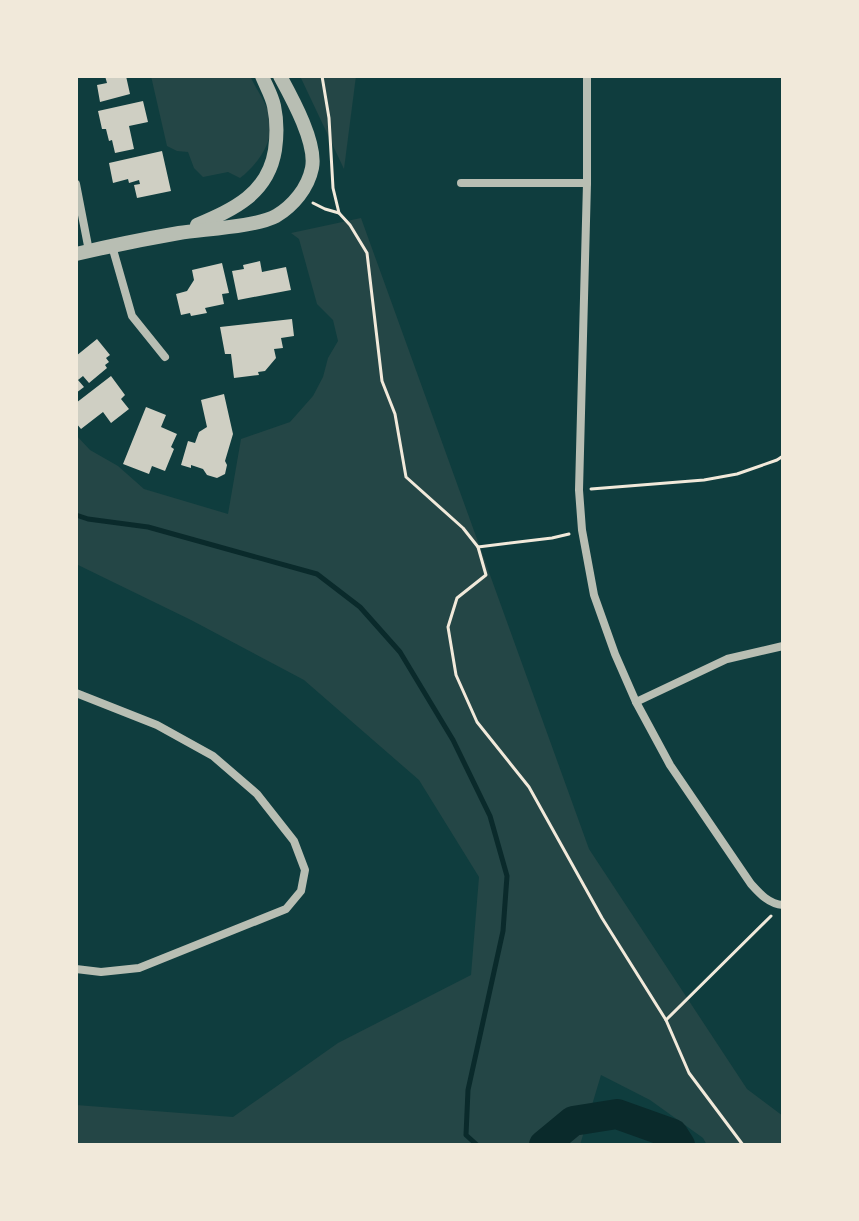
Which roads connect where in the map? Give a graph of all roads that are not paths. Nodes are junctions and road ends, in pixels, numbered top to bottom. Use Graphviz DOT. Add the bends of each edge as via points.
graph roads {
  1 [pos="262,76"];
  2 [pos="280,76"];
  3 [pos="587,76"];
  4 [pos="461,183"];
  5 [pos="587,183"];
  6 [pos="76,184"];
  7 [pos="178,233"];
  8 [pos="112,246"];
  9 [pos="82,252"];
  10 [pos="165,357"];
  11 [pos="783,646"];
  12 [pos="76,693"];
  13 [pos="636,702"];
  14 [pos="781,905"];
  15 [pos="76,969"];
  1 -- 7 [label="street" via="274,105 277,136 266,180 226,213"];
  2 -- 7 [label="street" via="312,150 303,191 273,217"];
  3 -- 5 [label="street"];
  4 -- 5 [label="street"];
  5 -- 13 [label="street" via="582,530 594,595"];
  6 -- 9 [label="street"];
  7 -- 8 [label="street"];
  8 -- 9 [label="street"];
  8 -- 10 [label="street" via="132,316"];
  11 -- 13 [label="street" via="727,659"];
  12 -- 15 [label="street" via="157,725 213,756 257,794 294,841 305,870 301,891 286,909 139,968"];
  13 -- 14 [label="street" via="670,765 751,884"];
}
